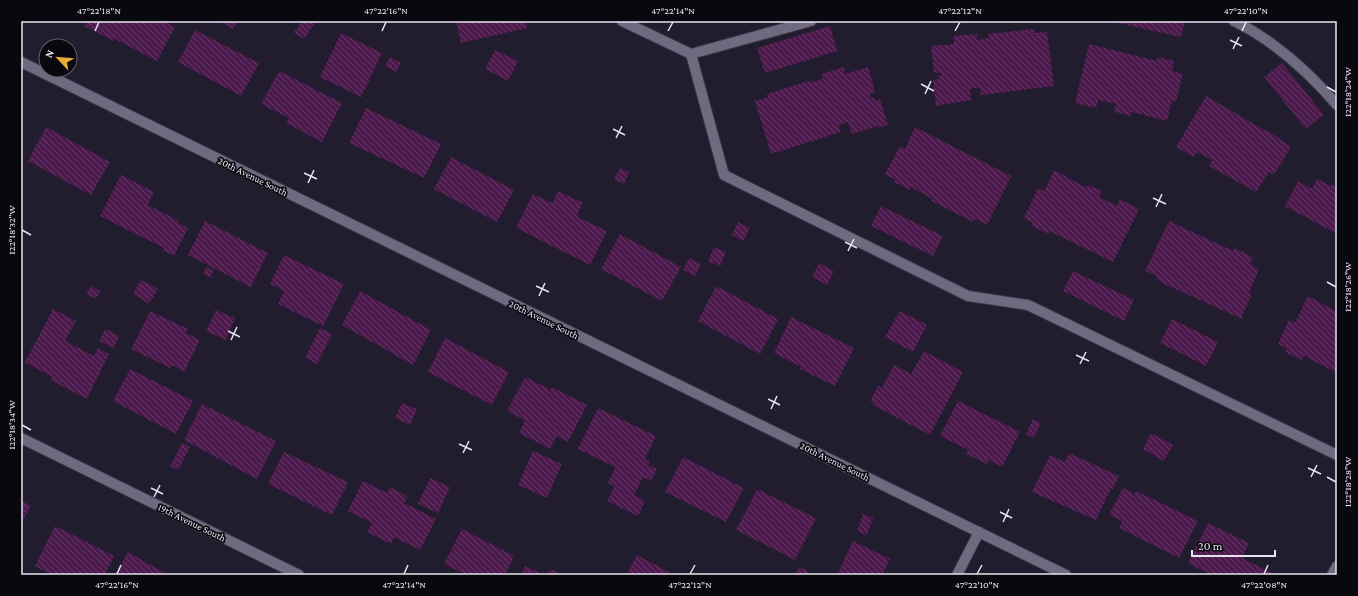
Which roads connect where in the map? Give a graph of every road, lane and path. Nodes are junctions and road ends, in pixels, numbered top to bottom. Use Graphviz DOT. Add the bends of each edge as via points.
graph roads {
  1 [pos="622,21"];
  2 [pos="811,21"];
  3 [pos="1234,21"];
  4 [pos="691,54"];
  5 [pos="21,62"];
  6 [pos="1337,105"];
  7 [pos="21,438"];
  8 [pos="1337,456"];
  9 [pos="979,532"];
  10 [pos="1337,566"];
  11 [pos="299,575"];
  12 [pos="957,575"];
  13 [pos="1066,575"];
  14 [pos="1332,575"];
  1 -- 4 [label="street"];
  2 -- 4 [label="street"];
  3 -- 6 [label="street" via="1258,33 1292,59"];
  4 -- 8 [label="street" via="724,175 968,296 1028,305"];
  5 -- 9 [label="street, 20th Avenue South"];
  7 -- 11 [label="street, 19th Avenue South"];
  9 -- 12 [label="street"];
  9 -- 13 [label="street, 20th Avenue South"];
  10 -- 14 [label="street"];
}
